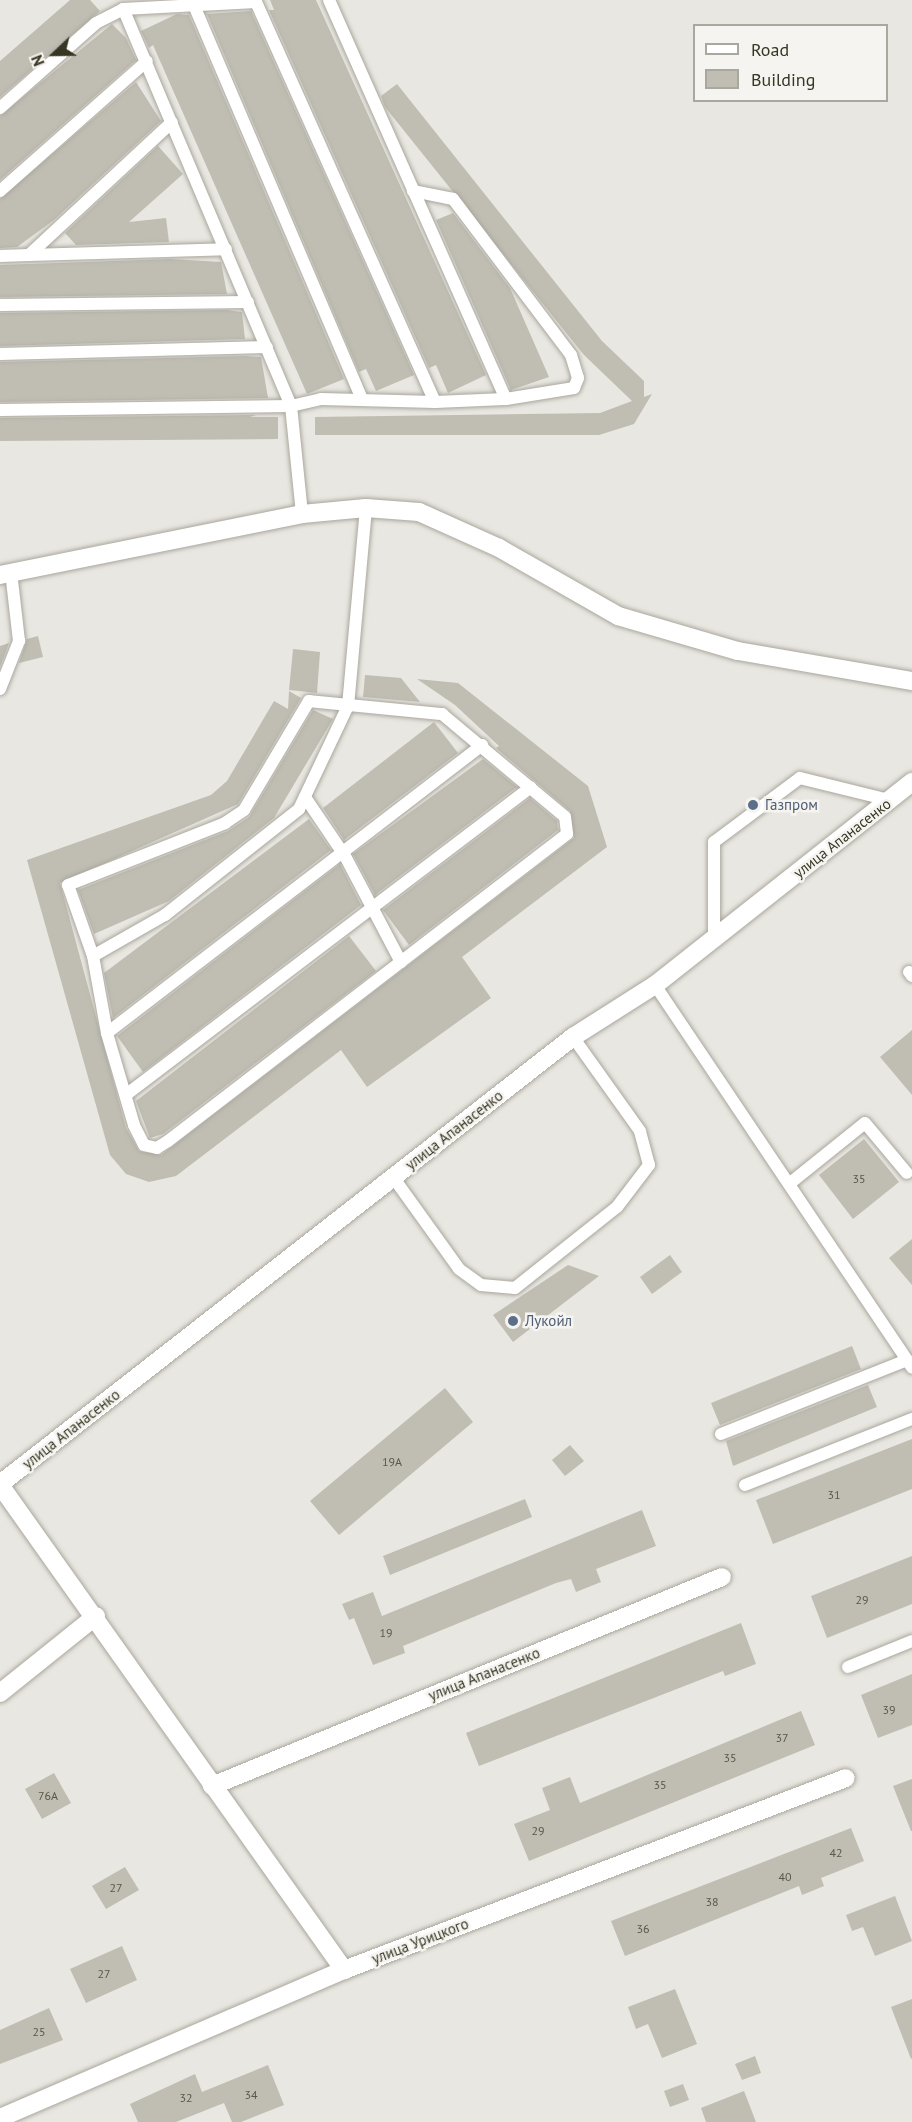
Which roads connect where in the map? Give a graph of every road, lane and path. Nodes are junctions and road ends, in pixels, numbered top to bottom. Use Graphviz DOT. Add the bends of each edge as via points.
graph roads {
  1 [pos="329,0"];
  2 [pos="193,3"];
  3 [pos="123,9"];
  4 [pos="147,61"];
  5 [pos="0,108"];
  6 [pos="172,122"];
  7 [pos="0,191"];
  8 [pos="413,191"];
  9 [pos="226,249"];
  10 [pos="29,255"];
  11 [pos="0,256"];
  12 [pos="248,302"];
  13 [pos="0,305"];
  14 [pos="267,348"];
  15 [pos="0,354"];
  16 [pos="506,399"];
  17 [pos="362,400"];
  18 [pos="435,402"];
  19 [pos="291,406"];
  20 [pos="0,410"];
  21 [pos="366,508"];
  22 [pos="302,514"];
  23 [pos="6,573"];
  24 [pos="912,681"];
  25 [pos="0,689"];
  26 [pos="348,706"];
  27 [pos="483,745"];
  28 [pos="912,782"];
  29 [pos="531,787"];
  30 [pos="305,797"];
  31 [pos="889,800"];
  32 [pos="345,856"];
  33 [pos="372,911"];
  34 [pos="714,939"];
  35 [pos="93,956"];
  36 [pos="400,962"];
  37 [pos="655,985"];
  38 [pos="107,1033"];
  39 [pos="573,1037"];
  40 [pos="127,1094"];
  41 [pos="907,1173"];
  42 [pos="393,1177"];
  43 [pos="789,1184"];
  44 [pos="910,1364"];
  45 [pos="912,1419"];
  46 [pos="722,1434"];
  47 [pos="0,1484"];
  48 [pos="745,1485"];
  49 [pos="722,1577"];
  50 [pos="96,1616"];
  51 [pos="912,1641"];
  52 [pos="849,1667"];
  53 [pos="0,1693"];
  54 [pos="846,1778"];
  55 [pos="212,1786"];
  56 [pos="344,1970"];
  57 [pos="0,2118"];
  1 -- 8 [label="lane"];
  2 -- 3 [label="lane"];
  2 -- 17 [label="lane"];
  2 -- 18 [label="lane" via="256,2"];
  3 -- 4 [label="lane"];
  3 -- 5 [label="lane" via="96,23"];
  4 -- 6 [label="lane"];
  4 -- 7 [label="lane"];
  6 -- 9 [label="lane"];
  6 -- 10 [label="lane"];
  8 -- 16 [label="lane"];
  8 -- 16 [label="lane" via="453,200 571,355 578,378 574,388"];
  9 -- 10 [label="lane"];
  9 -- 12 [label="lane"];
  10 -- 11 [label="lane"];
  12 -- 13 [label="lane"];
  12 -- 14 [label="lane"];
  14 -- 15 [label="lane"];
  14 -- 19 [label="lane"];
  16 -- 18 [label="lane"];
  17 -- 18 [label="lane"];
  17 -- 19 [label="lane" via="321,399"];
  19 -- 20 [label="lane"];
  19 -- 22 [label="lane"];
  21 -- 22 [label="street"];
  21 -- 24 [label="street" via="419,512 499,548 618,616 738,651"];
  21 -- 26 [label="lane"];
  22 -- 23 [label="street"];
  23 -- 25 [label="lane" via="19,641"];
  26 -- 27 [label="lane" via="442,714"];
  26 -- 30 [label="lane"];
  26 -- 35 [label="lane" via="309,701 244,810 225,823 68,885"];
  27 -- 29 [label="lane"];
  27 -- 32 [label="lane"];
  28 -- 31 [label="street, улица Апанасенко"];
  29 -- 33 [label="lane"];
  29 -- 36 [label="lane" via="565,817 567,834"];
  30 -- 32 [label="lane"];
  30 -- 35 [label="lane" via="299,809 232,865 165,915"];
  31 -- 34 [label="street, улица Апанасенко"];
  31 -- 34 [label="lane" via="800,778 714,842"];
  32 -- 33 [label="lane"];
  32 -- 38 [label="lane"];
  33 -- 36 [label="lane"];
  33 -- 40 [label="lane"];
  34 -- 37 [label="street, улица Апанасенко"];
  35 -- 38 [label="lane"];
  36 -- 40 [label="lane" via="157,1148 144,1145"];
  37 -- 39 [label="street, улица Апанасенко"];
  37 -- 43 [label="lane"];
  38 -- 40 [label="lane"];
  39 -- 42 [label="street, улица Апанасенко"];
  39 -- 42 [label="lane" via="640,1131 649,1165 617,1207 515,1288 481,1285 459,1269"];
  41 -- 43 [label="lane" via="865,1124"];
  42 -- 47 [label="street, улица Апанасенко"];
  43 -- 44 [label="lane"];
  44 -- 46 [label="lane"];
  45 -- 48 [label="lane"];
  47 -- 50 [label="street"];
  49 -- 55 [label="street, улица Апанасенко"];
  50 -- 53 [label="street"];
  50 -- 55 [label="street"];
  51 -- 52 [label="lane"];
  54 -- 56 [label="street, улица Урицкого"];
  55 -- 56 [label="street"];
  56 -- 57 [label="street, улица Урицкого"];
}
